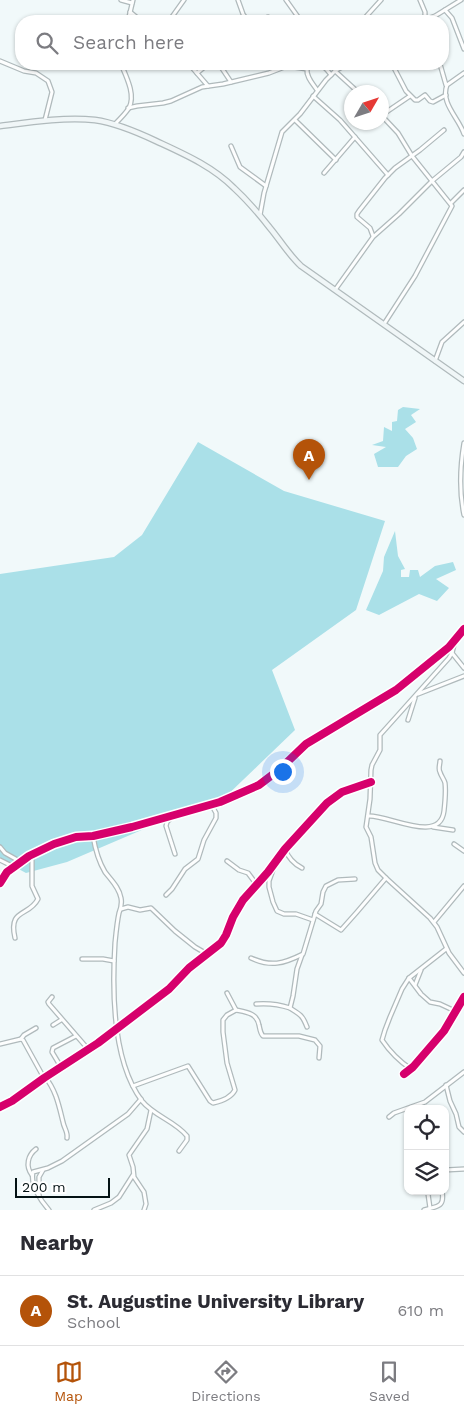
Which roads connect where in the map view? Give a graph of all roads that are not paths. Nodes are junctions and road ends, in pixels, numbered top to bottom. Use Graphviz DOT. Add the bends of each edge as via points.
graph roads {
  1 [pos="121,0"];
  2 [pos="184,0"];
  3 [pos="238,0"];
  4 [pos="286,0"];
  5 [pos="380,0"];
  6 [pos="420,0"];
  7 [pos="461,0"];
  8 [pos="133,2"];
  9 [pos="444,10"];
  10 [pos="130,12"];
  11 [pos="129,15"];
  12 [pos="134,15"];
  13 [pos="173,15"];
  14 [pos="244,15"];
  15 [pos="297,15"];
  16 [pos="367,15"];
  17 [pos="425,15"];
  18 [pos="435,15"];
  19 [pos="464,49"];
  20 [pos="0,61"];
  21 [pos="15,67"];
  22 [pos="22,70"];
  23 [pos="123,70"];
  24 [pos="194,70"];
  25 [pos="201,70"];
  26 [pos="223,70"];
  27 [pos="275,70"];
  28 [pos="307,70"];
  29 [pos="328,70"];
  30 [pos="395,70"];
  31 [pos="442,70"];
  32 [pos="335,71"];
  33 [pos="197,73"];
  34 [pos="464,73"];
  35 [pos="331,74"];
  36 [pos="232,82"];
  37 [pos="350,85"];
  38 [pos="208,86"];
  39 [pos="447,86"];
  40 [pos="317,90"];
  41 [pos="446,95"];
  42 [pos="313,96"];
  43 [pos="410,96"];
  44 [pos="128,108"];
  45 [pos="389,111"];
  46 [pos="295,120"];
  47 [pos="44,121"];
  48 [pos="389,123"];
  49 [pos="115,125"];
  50 [pos="0,126"];
  51 [pos="444,130"];
  52 [pos="464,134"];
  53 [pos="355,137"];
  54 [pos="231,146"];
  55 [pos="464,152"];
  56 [pos="412,156"];
  57 [pos="336,160"];
  58 [pos="324,172"];
  59 [pos="388,175"];
  60 [pos="432,181"];
  61 [pos="266,186"];
  62 [pos="464,190"];
  63 [pos="451,203"];
  64 [pos="260,216"];
  65 [pos="373,237"];
  66 [pos="335,290"];
  67 [pos="464,322"];
  68 [pos="384,324"];
  69 [pos="435,361"];
  70 [pos="464,381"];
  71 [pos="464,443"];
  72 [pos="464,515"];
  73 [pos="464,629"];
  74 [pos="456,640"];
  75 [pos="452,653"];
  76 [pos="464,668"];
  77 [pos="464,676"];
  78 [pos="416,695"];
  79 [pos="408,720"];
  80 [pos="440,761"];
  81 [pos="371,782"];
  82 [pos="210,804"];
  83 [pos="175,814"];
  84 [pos="368,816"];
  85 [pos="432,827"];
  86 [pos="453,830"];
  87 [pos="93,836"];
  88 [pos="454,844"];
  89 [pos="0,847"];
  90 [pos="285,849"];
  91 [pos="464,851"];
  92 [pos="175,854"];
  93 [pos="32,855"];
  94 [pos="0,860"];
  95 [pos="227,861"];
  96 [pos="21,862"];
  97 [pos="275,863"];
  98 [pos="14,866"];
  99 [pos="302,868"];
  100 [pos="386,878"];
  101 [pos="355,879"];
  102 [pos="0,883"];
  103 [pos="257,885"];
  104 [pos="464,886"];
  105 [pos="166,895"];
  106 [pos="121,908"];
  107 [pos="315,914"];
  108 [pos="313,920"];
  109 [pos="434,922"];
  110 [pos="15,938"];
  111 [pos="446,949"];
  112 [pos="207,954"];
  113 [pos="302,954"];
  114 [pos="251,958"];
  115 [pos="82,959"];
  116 [pos="114,961"];
  117 [pos="422,969"];
  118 [pos="464,973"];
  119 [pos="409,978"];
  120 [pos="415,985"];
  121 [pos="227,993"];
  122 [pos="52,997"];
  123 [pos="464,997"];
  124 [pos="256,1004"];
  125 [pos="290,1008"];
  126 [pos="236,1010"];
  127 [pos="455,1011"];
  128 [pos="61,1020"];
  129 [pos="53,1025"];
  130 [pos="307,1027"];
  131 [pos="36,1028"];
  132 [pos="118,1028"];
  133 [pos="76,1036"];
  134 [pos="21,1039"];
  135 [pos="0,1044"];
  136 [pos="88,1049"];
  137 [pos="319,1058"];
  138 [pos="61,1067"];
  139 [pos="411,1069"];
  140 [pos="464,1072"];
  141 [pos="404,1074"];
  142 [pos="44,1077"];
  143 [pos="446,1085"];
  144 [pos="133,1086"];
  145 [pos="141,1099"];
  146 [pos="1,1105"];
  147 [pos="151,1110"];
  148 [pos="389,1117"];
  149 [pos="464,1132"];
  150 [pos="67,1138"];
  151 [pos="36,1149"];
  152 [pos="179,1150"];
  153 [pos="464,1169"];
  154 [pos="43,1170"];
  155 [pos="449,1170"];
  156 [pos="32,1175"];
  157 [pos="133,1175"];
  158 [pos="428,1195"];
  159 [pos="442,1195"];
  160 [pos="39,1196"];
  161 [pos="430,1208"];
  162 [pos="49,1210"];
  163 [pos="94,1210"];
  164 [pos="144,1210"];
  165 [pos="424,1210"];
  1 -- 8 [label="street"];
  2 -- 13 [label="street"];
  3 -- 14 [label="street"];
  4 -- 15 [label="street"];
  5 -- 16 [label="street"];
  6 -- 17 [label="street"];
  7 -- 9 [label="street"];
  8 -- 10 [label="street"];
  9 -- 18 [label="street"];
  9 -- 19 [label="street" via="452,18"];
  10 -- 11 [label="street"];
  10 -- 12 [label="street"];
  20 -- 21 [label="street"];
  22 -- 47 [label="street" via="36,73 50,84 52,92"];
  23 -- 44 [label="street" via="130,90"];
  24 -- 33 [label="street"];
  25 -- 33 [label="street"];
  26 -- 36 [label="street"];
  27 -- 36 [label="street"];
  28 -- 40 [label="street"];
  29 -- 35 [label="street"];
  30 -- 43 [label="street"];
  31 -- 39 [label="street"];
  32 -- 35 [label="street"];
  32 -- 37 [label="street"];
  33 -- 38 [label="street"];
  34 -- 39 [label="street"];
  35 -- 40 [label="street"];
  36 -- 38 [label="street"];
  38 -- 44 [label="street" via="171,101"];
  39 -- 41 [label="street"];
  40 -- 42 [label="street"];
  41 -- 43 [label="street" via="433,102 425,96 416,101"];
  41 -- 52 [label="street"];
  42 -- 46 [label="street"];
  42 -- 53 [label="street"];
  43 -- 45 [label="street"];
  44 -- 49 [label="street"];
  46 -- 57 [label="street"];
  46 -- 61 [label="street" via="279,137"];
  47 -- 49 [label="main road" via="87,120"];
  47 -- 50 [label="main road"];
  48 -- 56 [label="street"];
  49 -- 64 [label="main road" via="209,167"];
  51 -- 56 [label="street"];
  53 -- 57 [label="street"];
  53 -- 59 [label="street"];
  54 -- 61 [label="street" via="240,168"];
  55 -- 60 [label="street"];
  56 -- 59 [label="street"];
  56 -- 60 [label="street"];
  57 -- 58 [label="street"];
  59 -- 65 [label="street" via="357,214 370,228"];
  60 -- 63 [label="street"];
  60 -- 65 [label="street"];
  61 -- 64 [label="street"];
  62 -- 63 [label="street"];
  63 -- 68 [label="street" via="451,209 416,276"];
  64 -- 66 [label="main road" via="296,261"];
  65 -- 66 [label="street"];
  66 -- 68 [label="main road"];
  67 -- 69 [label="street" via="442,342"];
  68 -- 69 [label="main road"];
  69 -- 70 [label="main road"];
  71 -- 72 [label="street" via="460,477"];
  73 -- 74 [label="street"];
  74 -- 75 [label="street"];
  74 -- 82 [label="street" via="387,695 306,744 266,780 226,800"];
  75 -- 76 [label="street"];
  75 -- 78 [label="street"];
  77 -- 78 [label="street"];
  78 -- 79 [label="street"];
  78 -- 81 [label="street" via="380,735 381,747 372,765"];
  80 -- 85 [label="street" via="439,772 445,783 445,809 442,819"];
  81 -- 84 [label="street"];
  81 -- 90 [label="street" via="342,792 327,803"];
  82 -- 83 [label="street"];
  82 -- 105 [label="street" via="216,818 198,859 183,872"];
  83 -- 87 [label="street"];
  83 -- 92 [label="street" via="166,826"];
  84 -- 85 [label="street"];
  84 -- 100 [label="street" via="366,827 375,863"];
  85 -- 86 [label="street"];
  87 -- 93 [label="street" via="68,839"];
  87 -- 106 [label="street" via="103,867 120,894"];
  88 -- 91 [label="street"];
  89 -- 96 [label="street"];
  90 -- 97 [label="street"];
  90 -- 99 [label="street"];
  93 -- 96 [label="street"];
  93 -- 110 [label="street" via="32,886 38,899 15,919"];
  94 -- 98 [label="street"];
  95 -- 103 [label="street" via="248,873"];
  96 -- 98 [label="street"];
  97 -- 103 [label="street"];
  97 -- 108 [label="street" via="269,886 277,911"];
  98 -- 102 [label="street"];
  100 -- 107 [label="street" via="341,930"];
  100 -- 109 [label="street"];
  101 -- 107 [label="street" via="338,880 326,886"];
  103 -- 112 [label="street" via="237,909 223,940"];
  104 -- 109 [label="street"];
  106 -- 112 [label="street" via="151,908 175,931"];
  106 -- 116 [label="street"];
  107 -- 108 [label="street"];
  108 -- 113 [label="street"];
  109 -- 111 [label="street"];
  111 -- 117 [label="street"];
  111 -- 118 [label="street"];
  112 -- 132 [label="street" via="169,989"];
  113 -- 114 [label="street" via="276,964"];
  113 -- 125 [label="street"];
  115 -- 116 [label="street"];
  116 -- 132 [label="street" via="113,994"];
  117 -- 119 [label="street"];
  117 -- 120 [label="street"];
  119 -- 120 [label="street"];
  119 -- 139 [label="street" via="382,1040 394,1056"];
  120 -- 127 [label="street" via="430,1002"];
  121 -- 126 [label="street"];
  122 -- 128 [label="street" via="48,1004"];
  123 -- 127 [label="street"];
  124 -- 125 [label="street" via="270,1003"];
  125 -- 130 [label="street" via="304,1018"];
  126 -- 137 [label="street" via="256,1017 263,1036 299,1036 315,1040 320,1046"];
  126 -- 144 [label="street" via="223,1020 227,1063 234,1090 231,1096 213,1103 210,1101 188,1066"];
  127 -- 139 [label="street" via="444,1031"];
  128 -- 129 [label="street"];
  128 -- 133 [label="street"];
  131 -- 134 [label="street"];
  132 -- 136 [label="street"];
  132 -- 144 [label="street" via="121,1052"];
  133 -- 136 [label="street"];
  133 -- 138 [label="street" via="52,1050"];
  134 -- 135 [label="street"];
  134 -- 142 [label="street"];
  136 -- 138 [label="street"];
  138 -- 142 [label="street"];
  139 -- 141 [label="street"];
  140 -- 143 [label="street"];
  142 -- 146 [label="street" via="12,1101"];
  142 -- 150 [label="street" via="53,1087"];
  143 -- 148 [label="street" via="425,1102"];
  143 -- 149 [label="street" via="459,1127"];
  144 -- 145 [label="street"];
  145 -- 147 [label="street"];
  145 -- 154 [label="street" via="128,1114 62,1161"];
  147 -- 152 [label="street" via="187,1136"];
  147 -- 157 [label="street" via="147,1129 129,1155"];
  151 -- 156 [label="street" via="28,1167"];
  153 -- 155 [label="street"];
  154 -- 156 [label="street"];
  154 -- 160 [label="street" via="39,1177"];
  156 -- 160 [label="street"];
  157 -- 163 [label="street" via="119,1197"];
  157 -- 164 [label="street" via="144,1192"];
  158 -- 161 [label="street"];
  159 -- 161 [label="street" via="442,1203"];
  160 -- 162 [label="street"];
  161 -- 165 [label="street"];
}
